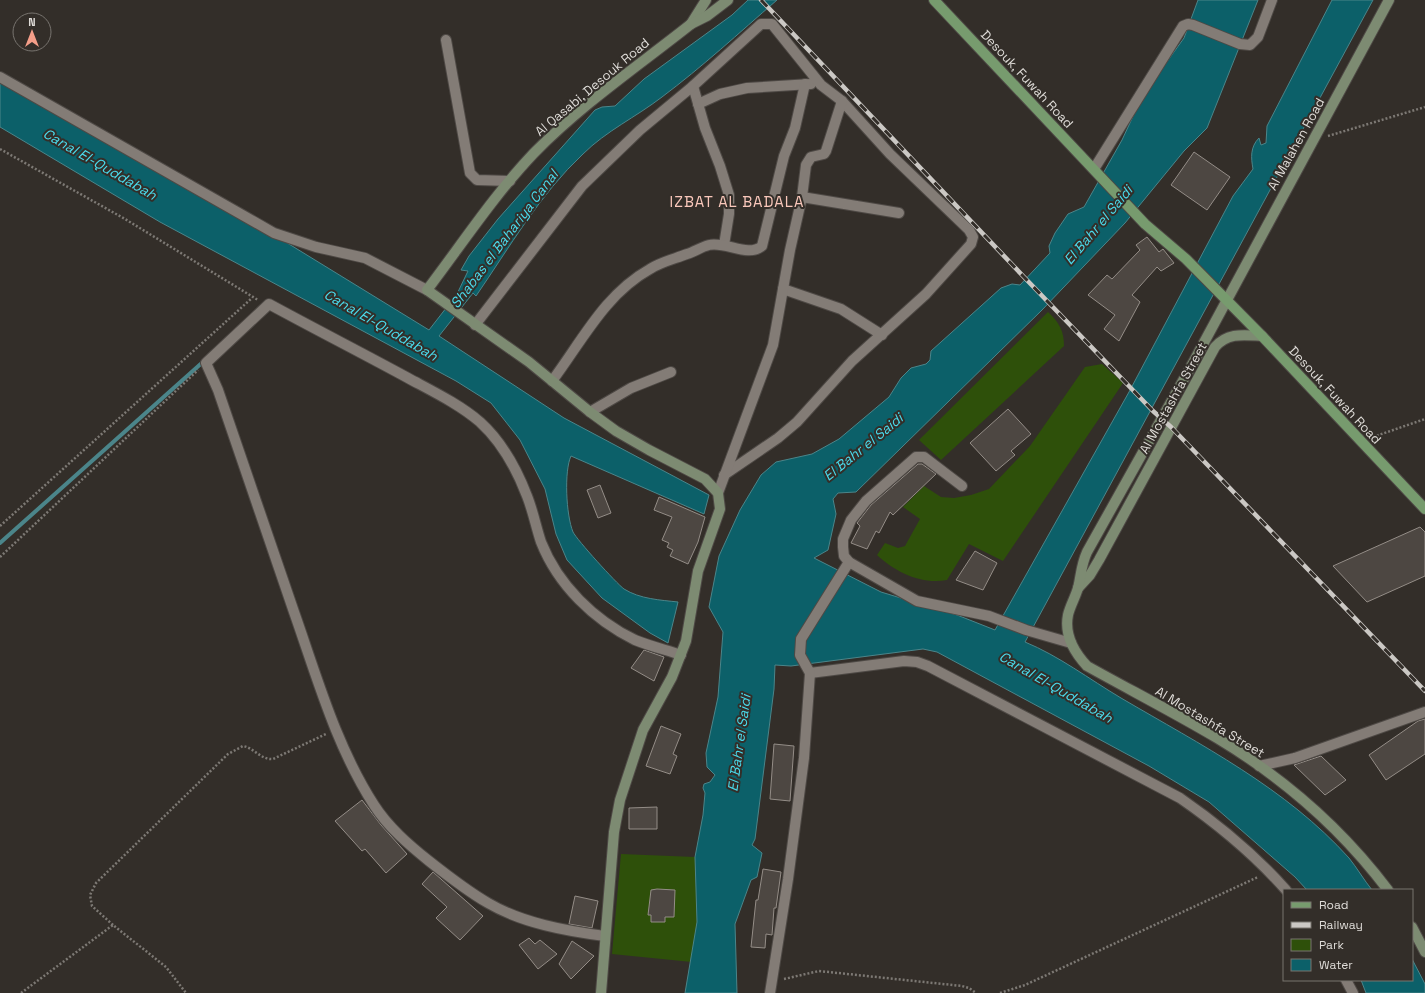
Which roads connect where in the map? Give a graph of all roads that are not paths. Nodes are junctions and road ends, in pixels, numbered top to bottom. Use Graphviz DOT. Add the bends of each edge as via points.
graph roads {
  1 [pos="706,0"];
  2 [pos="728,0"];
  3 [pos="934,0"];
  4 [pos="1272,0"];
  5 [pos="1389,0"];
  6 [pos="691,24"];
  7 [pos="446,40"];
  8 [pos="0,77"];
  9 [pos="805,84"];
  10 [pos="821,85"];
  11 [pos="693,86"];
  12 [pos="842,101"];
  13 [pos="698,104"];
  14 [pos="1097,172"];
  15 [pos="510,181"];
  16 [pos="802,197"];
  17 [pos="899,213"];
  18 [pos="724,245"];
  19 [pos="783,289"];
  20 [pos="427,290"];
  21 [pos="1226,299"];
  22 [pos="475,325"];
  23 [pos="882,335"];
  24 [pos="1262,336"];
  25 [pos="1194,360"];
  26 [pos="1204,367"];
  27 [pos="671,372"];
  28 [pos="552,381"];
  29 [pos="590,412"];
  30 [pos="724,475"];
  31 [pos="962,486"];
  32 [pos="718,493"];
  33 [pos="1425,509"];
  34 [pos="849,562"];
  35 [pos="1078,588"];
  36 [pos="1071,643"];
  37 [pos="681,655"];
  38 [pos="810,673"];
  39 [pos="1425,712"];
  40 [pos="1259,766"];
  41 [pos="1285,889"];
  42 [pos="1387,889"];
  43 [pos="1413,929"];
  44 [pos="605,936"];
  45 [pos="1425,952"];
  46 [pos="1347,981"];
  47 [pos="601,993"];
  48 [pos="770,993"];
  49 [pos="1353,993"];
  1 -- 6 [label="main road, Al Qasabi, Desouk Road"];
  2 -- 6 [label="main road, Al Qasabi, Desouk Road"];
  3 -- 14 [label="main road, Desouk, Fuwah Road"];
  4 -- 14 [label="street" via="1258,38 1250,45 1240,44 1188,24 1180,30"];
  5 -- 21 [label="main road, Al Malahen Road"];
  6 -- 15 [label="main road, Al Qasabi, Desouk Road" via="560,128"];
  7 -- 15 [label="street" via="470,173 477,180"];
  8 -- 20 [label="street" via="274,233 316,247 365,258"];
  9 -- 10 [label="street"];
  9 -- 13 [label="street" via="747,88 731,91"];
  9 -- 18 [label="street" via="762,246 751,251"];
  10 -- 11 [label="street" via="768,22 761,24"];
  10 -- 12 [label="street"];
  11 -- 13 [label="street"];
  11 -- 22 [label="street" via="640,130 582,186"];
  12 -- 16 [label="street" via="826,151 824,154 811,156 806,165"];
  12 -- 23 [label="street" via="890,154 969,230 973,237 971,244 926,294"];
  13 -- 18 [label="street" via="729,195"];
  14 -- 21 [label="main road, Desouk, Fuwah Road" via="1145,224 1186,258"];
  15 -- 20 [label="main road, Al Qasabi, Desouk Road"];
  16 -- 17 [label="street"];
  16 -- 19 [label="street"];
  18 -- 28 [label="street" via="703,247 664,262 620,290 593,322"];
  19 -- 23 [label="street" via="841,309"];
  19 -- 30 [label="street" via="773,345"];
  20 -- 22 [label="main road"];
  21 -- 24 [label="main road, Desouk, Fuwah Road"];
  21 -- 25 [label="main road, Al Mostashfa Street"];
  22 -- 28 [label="main road"];
  23 -- 30 [label="street" via="852,362 798,422"];
  24 -- 26 [label="main road, Al Mostashfa Street" via="1232,335 1225,338 1215,347"];
  24 -- 33 [label="main road, Desouk, Fuwah Road"];
  25 -- 26 [label="main road"];
  25 -- 35 [label="main road, Al Mostashfa Street" via="1087,552 1080,569"];
  26 -- 35 [label="main road, Al Mostashfa Street" via="1099,560"];
  27 -- 29 [label="street" via="631,388"];
  28 -- 29 [label="main road"];
  29 -- 32 [label="main road" via="648,450 705,479"];
  30 -- 32 [label="street"];
  31 -- 34 [label="street" via="924,457 912,460 866,500 850,520 843,538 844,556"];
  32 -- 37 [label="main road" via="719,514 698,571 686,641"];
  34 -- 36 [label="street" via="918,601 969,611"];
  34 -- 38 [label="street" via="801,639 800,655"];
  35 -- 36 [label="main road, Al Mostashfa Street" via="1068,615 1067,629"];
  36 -- 40 [label="main road, Al Mostashfa Street" via="1087,666 1217,738"];
  37 -- 44 [label="main road" via="643,730 620,800 614,832"];
  37 -- 44 [label="street" via="636,640 612,627 573,594 556,572 542,542 527,496 500,447 480,423 444,398 269,304 206,363 220,397 314,673 353,768 375,807 417,852 489,904 576,932"];
  38 -- 41 [label="street" via="904,662 917,662 928,666 1180,798 1242,844"];
  38 -- 48 [label="street" via="804,758"];
  39 -- 40 [label="street" via="1295,758"];
  40 -- 42 [label="main road, Al Mostashfa Street" via="1299,796 1336,830 1370,866"];
  43 -- 45 [label="main road"];
  44 -- 47 [label="main road"];
  46 -- 49 [label="street"];
}
